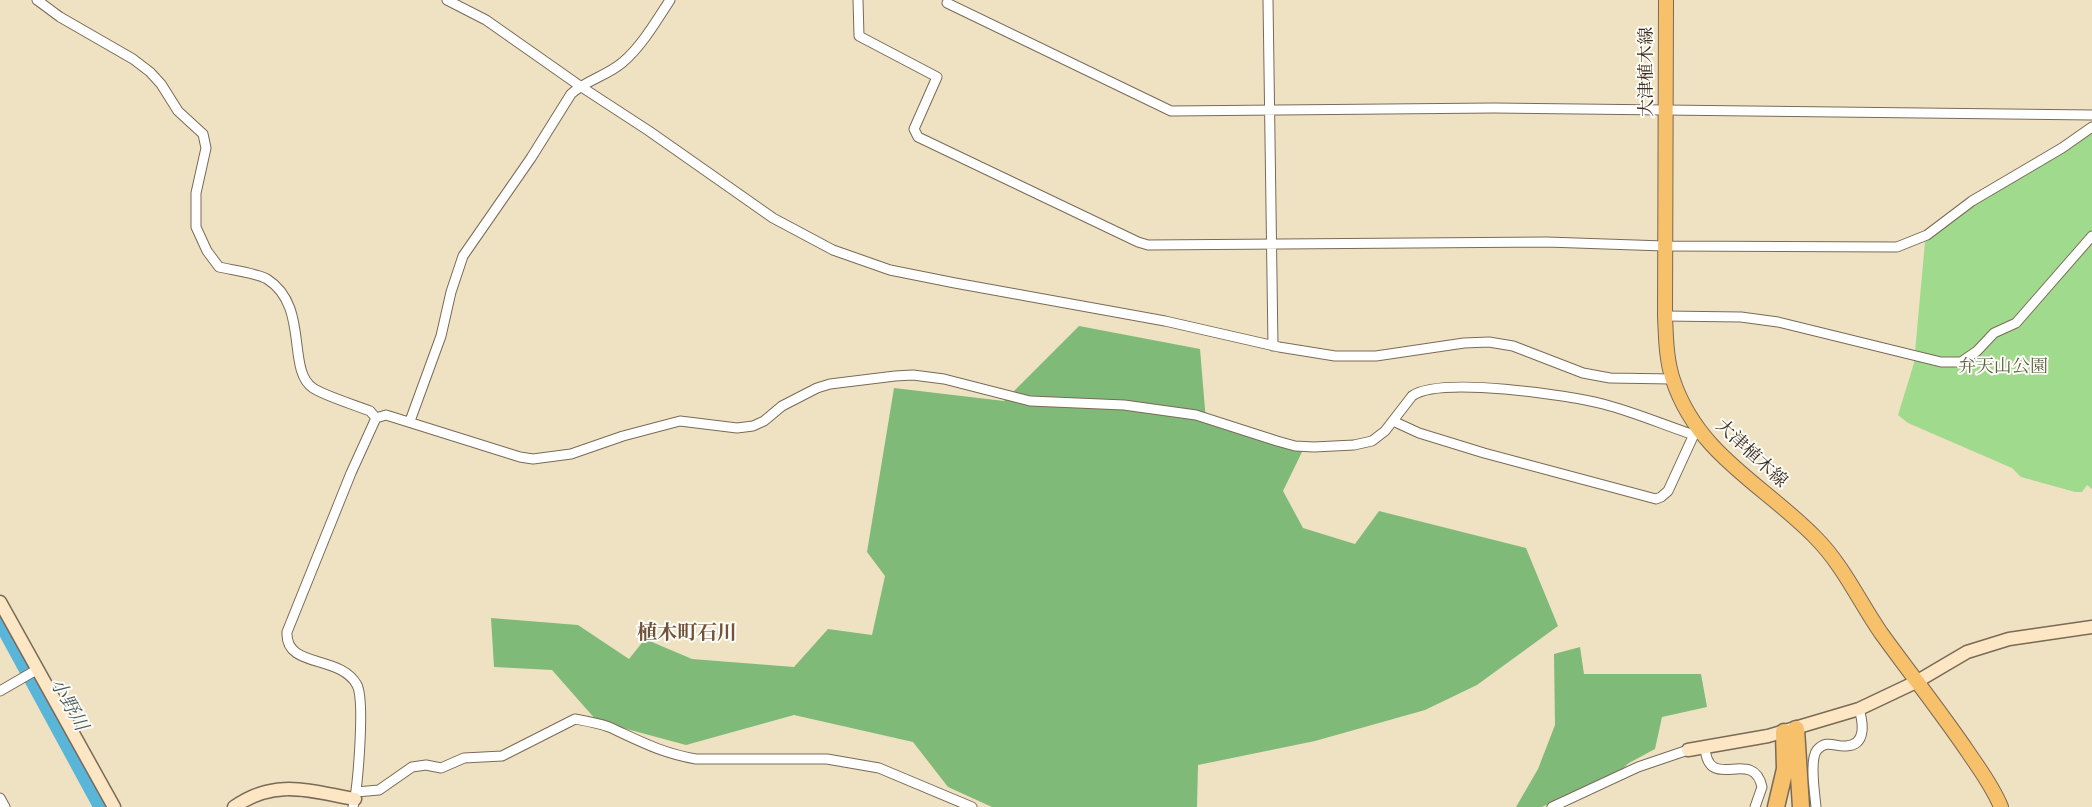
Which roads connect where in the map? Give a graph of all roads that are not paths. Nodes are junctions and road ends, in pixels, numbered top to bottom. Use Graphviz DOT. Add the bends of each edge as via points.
graph roads {
  1 [pos="37,0"];
  2 [pos="447,0"];
  3 [pos="670,0"];
  4 [pos="858,0"];
  5 [pos="1268,0"];
  6 [pos="1666,0"];
  7 [pos="947,3"];
  8 [pos="580,86"];
  9 [pos="1271,110"];
  10 [pos="1666,110"];
  11 [pos="2092,115"];
  12 [pos="2092,127"];
  13 [pos="2092,236"];
  14 [pos="1272,244"];
  15 [pos="1664,246"];
  16 [pos="1665,316"];
  17 [pos="1274,346"];
  18 [pos="1672,379"];
  19 [pos="376,418"];
  20 [pos="410,421"];
  21 [pos="1393,421"];
  22 [pos="1695,432"];
  23 [pos="0,602"];
  24 [pos="2092,627"];
  25 [pos="36,670"];
  26 [pos="1916,682"];
  27 [pos="0,690"];
  28 [pos="1859,709"];
  29 [pos="1790,731"];
  30 [pos="1705,747"];
  31 [pos="1688,750"];
  32 [pos="0,798"];
  33 [pos="354,799"];
  34 [pos="5,807"];
  35 [pos="114,807"];
  36 [pos="234,807"];
  37 [pos="972,807"];
  38 [pos="1552,807"];
  39 [pos="1755,807"];
  40 [pos="1776,807"];
  41 [pos="1800,807"];
  42 [pos="1816,807"];
  43 [pos="2001,807"];
  1 -- 19 [label="street" via="150,72 178,111 203,134 206,148 196,193 196,227 208,251 219,267 266,278 288,301 296,330 300,366 312,388 370,411"];
  2 -- 8 [label="street" via="486,20"];
  3 -- 8 [label="street" via="624,61 605,75"];
  4 -- 14 [label="street" via="859,36 937,77 914,130 918,137 1138,242 1148,245"];
  5 -- 9 [label="street"];
  6 -- 10 [label="main road, 大津植木線"];
  7 -- 9 [label="street" via="1171,111"];
  8 -- 17 [label="street" via="773,218 834,250 890,270 1165,321"];
  8 -- 20 [label="street" via="561,108 531,158 463,256 442,336"];
  9 -- 10 [label="street"];
  9 -- 14 [label="street"];
  10 -- 11 [label="street"];
  10 -- 15 [label="main road, 大津植木線"];
  12 -- 15 [label="street" via="1972,200 1927,235 1898,247"];
  13 -- 16 [label="street" via="2016,323 1994,333 1961,362 1941,362 1778,322 1741,317"];
  14 -- 15 [label="street" via="1547,242"];
  14 -- 17 [label="street"];
  15 -- 16 [label="main road, 大津植木線"];
  16 -- 18 [label="main road, 大津植木線"];
  17 -- 18 [label="street" via="1356,357 1489,342 1513,346 1583,373 1610,378"];
  18 -- 22 [label="main road, 大津植木線"];
  19 -- 20 [label="street" via="386,415"];
  19 -- 33 [label="street" via="286,632 289,646 299,656 340,668 357,686 360,757"];
  20 -- 21 [label="street" via="520,457 552,458 680,420 737,428 753,426 817,388 913,375 963,383 1030,401 1124,405 1196,415 1295,446 1354,445 1372,441"];
  21 -- 22 [label="street" via="1418,392 1436,388 1473,388 1531,391 1601,403"];
  21 -- 22 [label="street" via="1419,433 1475,450 1656,499 1668,491"];
  22 -- 26 [label="main road, 大津植木線" via="1815,537 1842,570"];
  23 -- 25 [label="street"];
  24 -- 26 [label="street" via="2009,639 1967,652"];
  25 -- 27 [label="street"];
  25 -- 35 [label="street"];
  26 -- 28 [label="street"];
  26 -- 43 [label="main road, 大津植木線" via="1964,747"];
  28 -- 29 [label="street"];
  28 -- 42 [label="street" via="1863,729 1858,741 1847,746 1826,744 1815,754 1812,765"];
  29 -- 30 [label="street"];
  29 -- 40 [label="highway"];
  29 -- 41 [label="highway"];
  30 -- 31 [label="street"];
  30 -- 39 [label="street" via="1706,758 1712,767 1725,771 1743,768 1758,776 1762,787"];
  31 -- 38 [label="street" via="1638,767"];
  32 -- 34 [label="street"];
  33 -- 36 [label="street" via="302,789 272,789"];
  33 -- 37 [label="street" via="379,790 412,766 440,768 464,758 502,756 575,719 607,727 659,750 696,759 827,759 878,768"];
}
